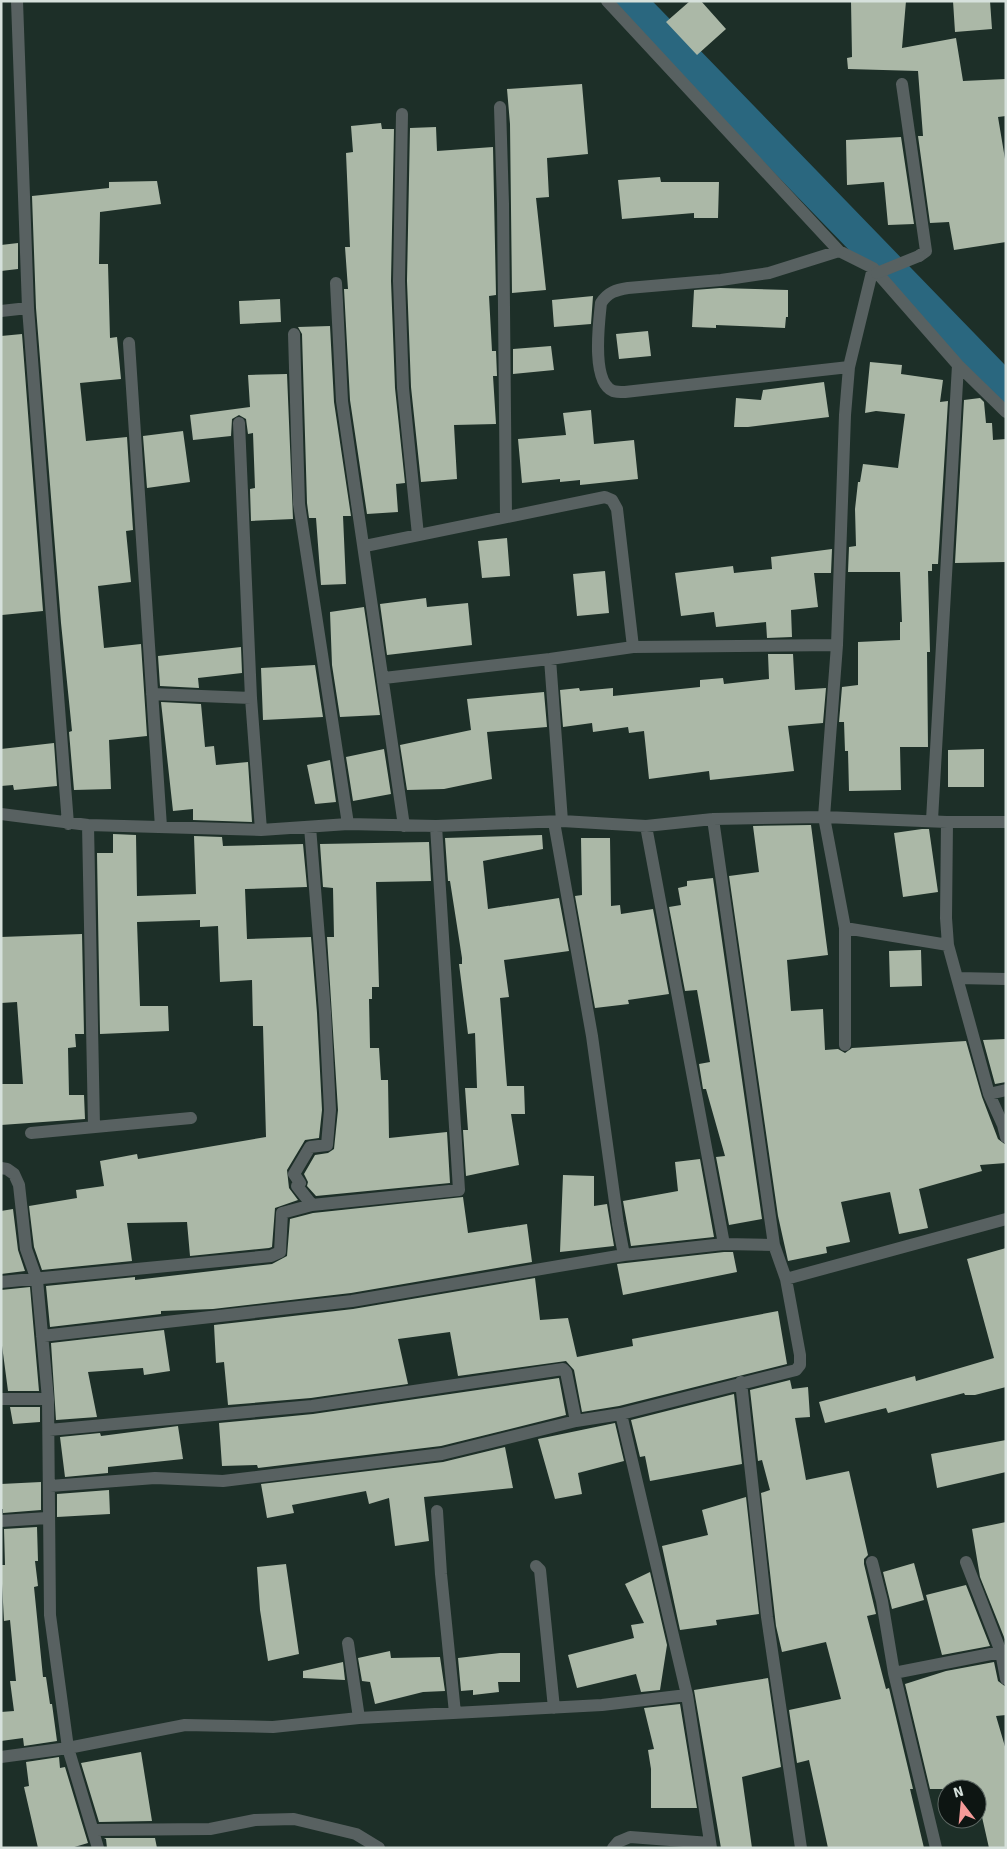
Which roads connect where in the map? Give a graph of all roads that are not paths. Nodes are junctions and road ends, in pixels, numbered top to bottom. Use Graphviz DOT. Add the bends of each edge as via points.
graph roads {
  1 [pos="17,1"];
  2 [pos="607,1"];
  3 [pos="902,84"];
  4 [pos="500,107"];
  5 [pos="402,114"];
  6 [pos="839,252"];
  7 [pos="875,271"];
  8 [pos="336,283"];
  9 [pos="28,308"];
  10 [pos="1,311"];
  11 [pos="294,334"];
  12 [pos="129,344"];
  13 [pos="958,365"];
  14 [pos="849,367"];
  15 [pos="1006,412"];
  16 [pos="239,423"];
  17 [pos="506,517"];
  18 [pos="418,535"];
  19 [pos="365,546"];
  20 [pos="837,645"];
  21 [pos="633,647"];
  22 [pos="550,659"];
  23 [pos="384,678"];
  24 [pos="152,694"];
  25 [pos="251,698"];
  26 [pos="1,814"];
  27 [pos="824,817"];
  28 [pos="713,819"];
  29 [pos="932,820"];
  30 [pos="558,821"];
  31 [pos="947,822"];
  32 [pos="1006,822"];
  33 [pos="68,824"];
  34 [pos="348,824"];
  35 [pos="88,825"];
  36 [pos="404,826"];
  37 [pos="436,826"];
  38 [pos="646,826"];
  39 [pos="161,827"];
  40 [pos="310,827"];
  41 [pos="261,830"];
  42 [pos="845,928"];
  43 [pos="948,945"];
  44 [pos="958,978"];
  45 [pos="1006,979"];
  46 [pos="845,1045"];
  47 [pos="1006,1090"];
  48 [pos="988,1094"];
  49 [pos="191,1118"];
  50 [pos="94,1126"];
  51 [pos="31,1133"];
  52 [pos="1006,1137"];
  53 [pos="1,1168"];
  54 [pos="312,1205"];
  55 [pos="1006,1219"];
  56 [pos="724,1244"];
  57 [pos="774,1245"];
  58 [pos="624,1254"];
  59 [pos="786,1278"];
  60 [pos="37,1280"];
  61 [pos="1,1282"];
  62 [pos="42,1336"];
  63 [pos="741,1382"];
  64 [pos="1,1399"];
  65 [pos="48,1399"];
  66 [pos="620,1414"];
  67 [pos="576,1421"];
  68 [pos="49,1430"];
  69 [pos="50,1486"];
  70 [pos="437,1511"];
  71 [pos="47,1518"];
  72 [pos="1,1521"];
  73 [pos="872,1562"];
  74 [pos="966,1562"];
  75 [pos="536,1566"];
  76 [pos="348,1642"];
  77 [pos="1003,1652"];
  78 [pos="894,1673"];
  79 [pos="1006,1679"];
  80 [pos="687,1696"];
  81 [pos="554,1708"];
  82 [pos="455,1713"];
  83 [pos="359,1718"];
  84 [pos="68,1748"];
  85 [pos="1,1757"];
  86 [pos="94,1830"];
  87 [pos="710,1845"];
  88 [pos="98,1848"];
  89 [pos="379,1848"];
  90 [pos="614,1848"];
  91 [pos="801,1848"];
  92 [pos="936,1848"];
  1 -- 9 [label="street"];
  2 -- 6 [label="street"];
  3 -- 7 [label="street, bridge" via="926,251"];
  4 -- 17 [label="street"];
  5 -- 18 [label="street" via="399,280 403,388"];
  6 -- 7 [label="street"];
  6 -- 14 [label="street" via="770,272 628,288 606,295 601,303 600,373 605,385 613,391 625,392"];
  7 -- 13 [label="street"];
  7 -- 14 [label="street"];
  8 -- 19 [label="street" via="342,402"];
  9 -- 10 [label="street"];
  9 -- 33 [label="street"];
  11 -- 34 [label="street" via="299,504"];
  12 -- 24 [label="street"];
  13 -- 15 [label="street"];
  13 -- 29 [label="street"];
  14 -- 20 [label="street"];
  16 -- 25 [label="street"];
  17 -- 18 [label="street"];
  17 -- 21 [label="street" via="597,498 612,500 617,509"];
  18 -- 19 [label="street"];
  19 -- 23 [label="street"];
  20 -- 21 [label="street"];
  20 -- 27 [label="street"];
  21 -- 22 [label="street"];
  22 -- 23 [label="street"];
  22 -- 30 [label="street"];
  23 -- 36 [label="street"];
  24 -- 25 [label="street"];
  24 -- 39 [label="street"];
  25 -- 41 [label="street"];
  26 -- 33 [label="street"];
  27 -- 28 [label="street"];
  27 -- 29 [label="street"];
  27 -- 42 [label="street"];
  28 -- 38 [label="street"];
  28 -- 57 [label="street"];
  29 -- 31 [label="street"];
  30 -- 37 [label="street"];
  30 -- 38 [label="street"];
  30 -- 58 [label="street"];
  31 -- 32 [label="street"];
  31 -- 43 [label="street"];
  33 -- 35 [label="street"];
  34 -- 36 [label="street"];
  34 -- 40 [label="street"];
  35 -- 39 [label="street"];
  35 -- 50 [label="street"];
  36 -- 37 [label="street"];
  37 -- 54 [label="street" via="460,1188 454,1192"];
  38 -- 56 [label="street"];
  39 -- 41 [label="street"];
  40 -- 41 [label="street"];
  40 -- 54 [label="street" via="330,1110 328,1145 310,1147 294,1174 300,1183 297,1186"];
  42 -- 43 [label="street"];
  42 -- 46 [label="street"];
  43 -- 44 [label="street"];
  44 -- 45 [label="street"];
  44 -- 48 [label="street"];
  47 -- 48 [label="street"];
  48 -- 52 [label="street" via="1004,1125"];
  49 -- 50 [label="street"];
  50 -- 51 [label="street"];
  53 -- 60 [label="street" via="14,1174 18,1185 26,1249"];
  54 -- 60 [label="street" via="282,1214 281,1247 278,1254 271,1256"];
  55 -- 59 [label="street"];
  56 -- 57 [label="street"];
  56 -- 58 [label="street"];
  57 -- 59 [label="street"];
  58 -- 62 [label="street" via="352,1301"];
  59 -- 63 [label="street" via="800,1365 796,1370"];
  60 -- 61 [label="street"];
  60 -- 62 [label="street"];
  62 -- 65 [label="street"];
  63 -- 66 [label="street"];
  63 -- 91 [label="street" via="766,1618"];
  64 -- 65 [label="street"];
  65 -- 68 [label="street"];
  66 -- 67 [label="street"];
  66 -- 80 [label="street"];
  67 -- 68 [label="street" via="563,1369 312,1406"];
  67 -- 69 [label="street" via="442,1454 224,1480 155,1478"];
  68 -- 69 [label="street"];
  69 -- 71 [label="street"];
  70 -- 82 [label="street"];
  71 -- 72 [label="street"];
  71 -- 84 [label="street" via="50,1615"];
  73 -- 78 [label="street"];
  74 -- 77 [label="street"];
  75 -- 81 [label="street" via="540,1570"];
  76 -- 83 [label="street"];
  77 -- 78 [label="street"];
  77 -- 79 [label="street"];
  78 -- 92 [label="street"];
  80 -- 81 [label="street"];
  80 -- 87 [label="street"];
  81 -- 82 [label="street"];
  82 -- 83 [label="street"];
  83 -- 84 [label="street" via="273,1727 185,1725"];
  84 -- 85 [label="street"];
  84 -- 86 [label="street"];
  86 -- 88 [label="street"];
  86 -- 89 [label="street" via="210,1829 255,1820 294,1819 356,1834"];
  87 -- 90 [label="street" via="630,1837 618,1842"];
}
